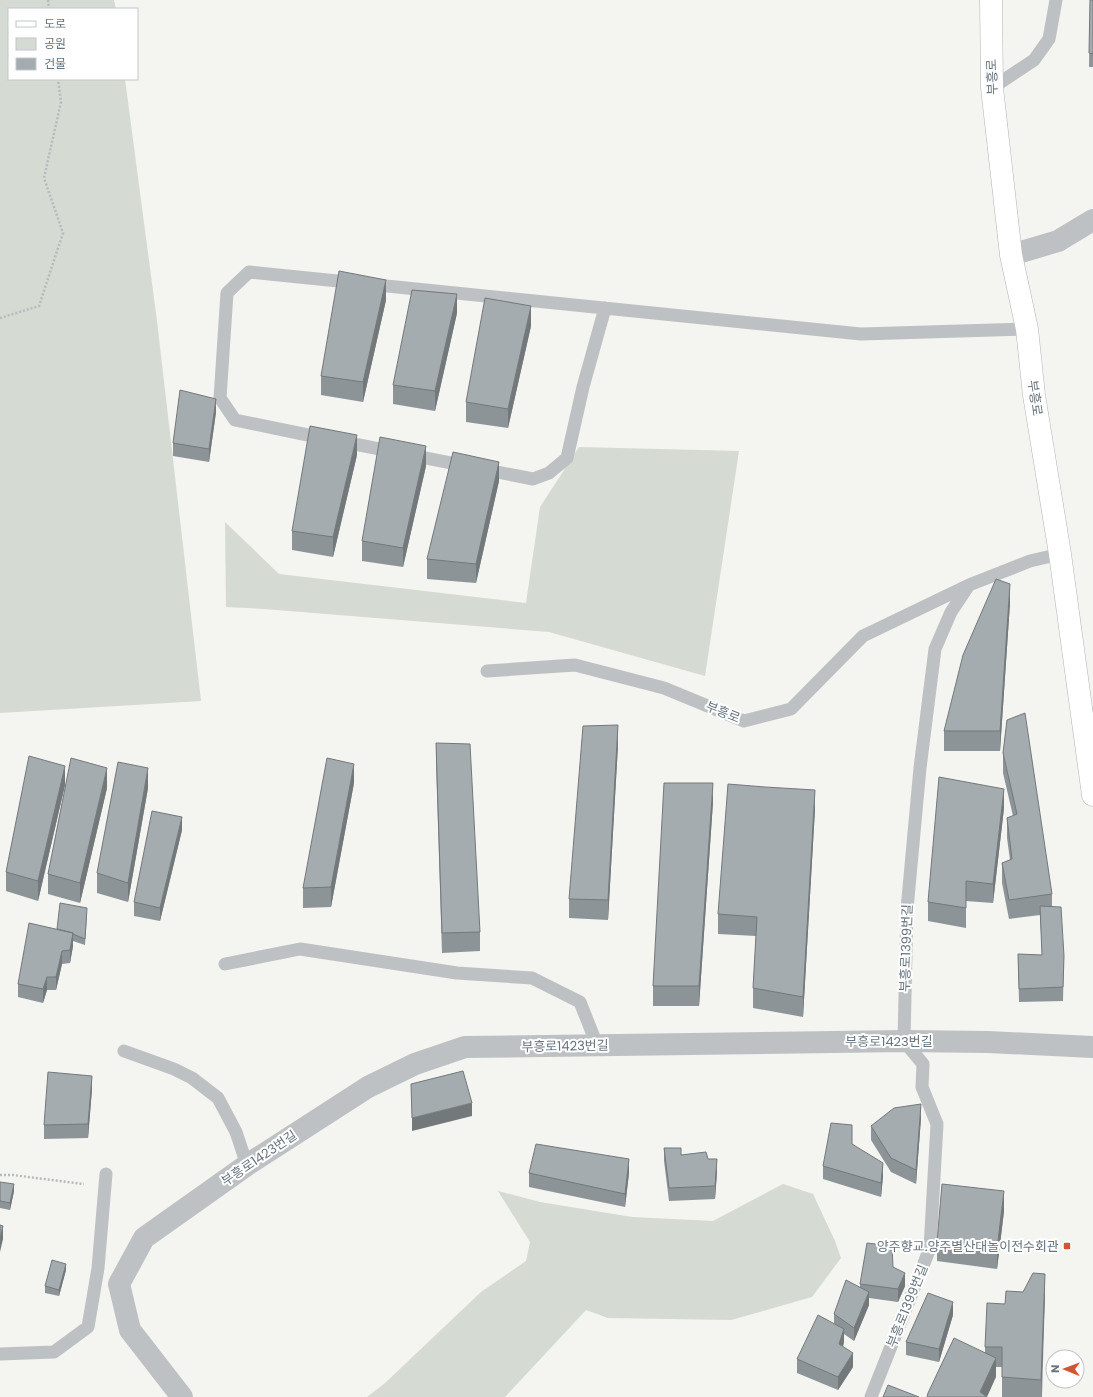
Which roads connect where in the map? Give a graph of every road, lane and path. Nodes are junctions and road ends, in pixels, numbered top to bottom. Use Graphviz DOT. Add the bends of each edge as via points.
graph roads {
  1 [pos="991,0"];
  2 [pos="1056,0"];
  3 [pos="58,80"];
  4 [pos="992,88"];
  5 [pos="1093,220"];
  6 [pos="1010,255"];
  7 [pos="605,308"];
  8 [pos="0,318"];
  9 [pos="1027,330"];
  10 [pos="1060,554"];
  11 [pos="969,585"];
  12 [pos="487,671"];
  13 [pos="1093,795"];
  14 [pos="225,964"];
  15 [pos="904,1041"];
  16 [pos="597,1045"];
  17 [pos="1093,1047"];
  18 [pos="124,1051"];
  19 [pos="246,1165"];
  20 [pos="106,1174"];
  21 [pos="0,1175"];
  22 [pos="104,1187"];
  23 [pos="98,1268"];
  24 [pos="119,1284"];
  25 [pos="0,1354"];
  26 [pos="182,1397"];
  27 [pos="871,1397"];
  1 -- 4 [label="main road, 부흥로"];
  2 -- 4 [label="lane" via="1049,39 1034,60"];
  3 -- 8 [label="path" via="61,102 44,178 63,233 39,306"];
  4 -- 6 [label="main road, 부흥로"];
  5 -- 6 [label="street" via="1058,241"];
  6 -- 9 [label="main road, 부흥로"];
  7 -- 7 [label="lane" via="582,387 567,458 549,473 533,479 234,420 220,398 227,293 249,272"];
  7 -- 9 [label="lane" via="861,334"];
  9 -- 10 [label="main road, 부흥로" via="1034,395"];
  10 -- 11 [label="lane" via="1030,561"];
  10 -- 13 [label="main road, 부흥로"];
  11 -- 12 [label="lane, 부흥로" via="863,636 791,709 744,721 664,688 575,665"];
  11 -- 15 [label="lane, 부흥로1399번길" via="951,612 935,649 920,768 907,909"];
  14 -- 16 [label="lane" via="300,950 457,973 532,978 580,1002"];
  15 -- 16 [label="street, 부흥로1423번길"];
  15 -- 17 [label="street, 부흥로1423번길"];
  15 -- 27 [label="lane, 부흥로1399번길" via="923,1064 922,1088 938,1124 930,1248"];
  16 -- 19 [label="street, 부흥로1423번길" via="465,1047 415,1064 368,1087"];
  18 -- 19 [label="lane" via="174,1069 192,1078 218,1098 236,1132"];
  19 -- 24 [label="street, 부흥로1423번길" via="144,1238"];
  20 -- 22 [label="lane"];
  21 -- 22 [label="path"];
  22 -- 23 [label="lane"];
  23 -- 24 [label="lane"];
  23 -- 25 [label="lane" via="88,1327 54,1352"];
  24 -- 26 [label="street" via="130,1330"];
}
